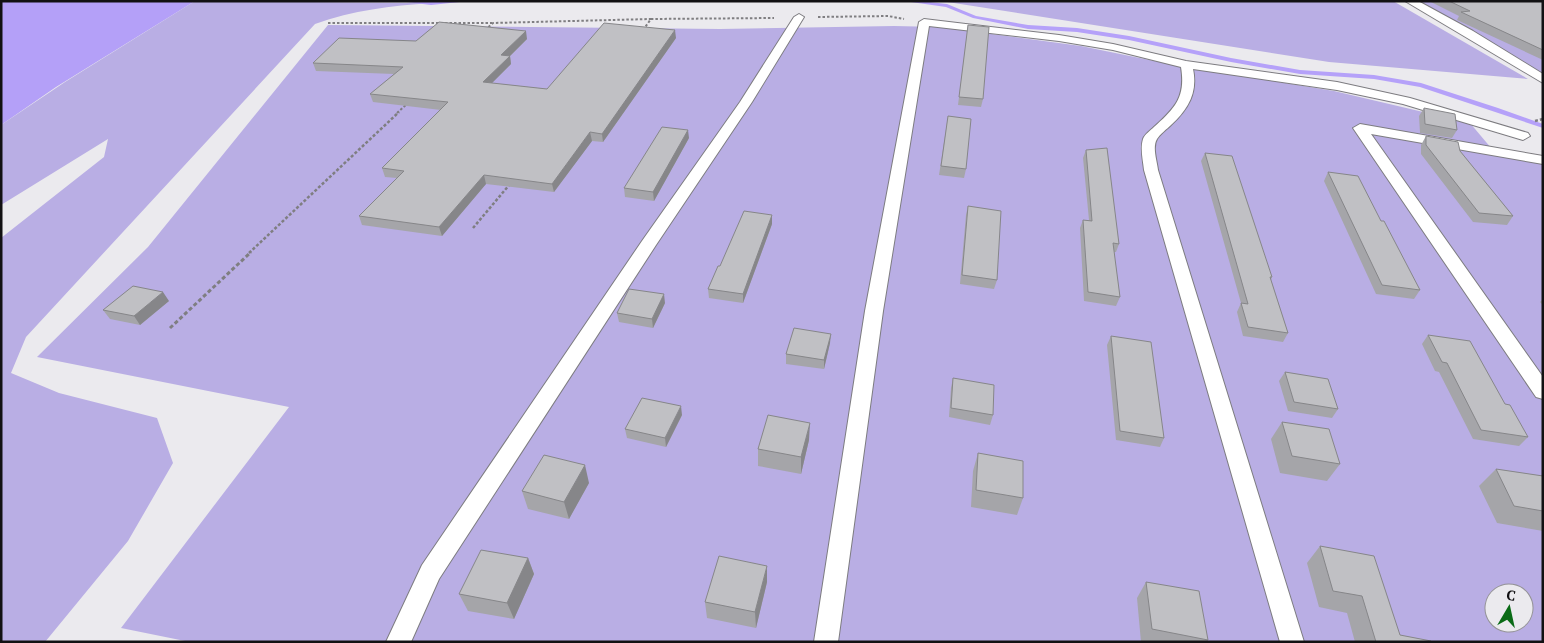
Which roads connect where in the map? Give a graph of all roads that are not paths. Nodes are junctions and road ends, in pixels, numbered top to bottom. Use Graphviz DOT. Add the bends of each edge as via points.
graph roads {
  1 [pos="1410,1"];
  2 [pos="799,17"];
  3 [pos="1186,65"];
  4 [pos="1543,79"];
  5 [pos="1522,136"];
  6 [pos="1543,160"];
  7 [pos="1543,392"];
  8 [pos="398,642"];
  9 [pos="826,642"];
  10 [pos="1292,642"];
  1 -- 4 [label="lane"];
  2 -- 8 [label="lane" via="746,102 430,572"];
  3 -- 5 [label="lane" via="1337,86 1406,101"];
  3 -- 9 [label="lane" via="1059,38 924,22 874,311"];
  3 -- 10 [label="lane" via="1190,79 1188,95 1174,117 1150,138 1151,170"];
  6 -- 7 [label="lane" via="1360,128"];
}
